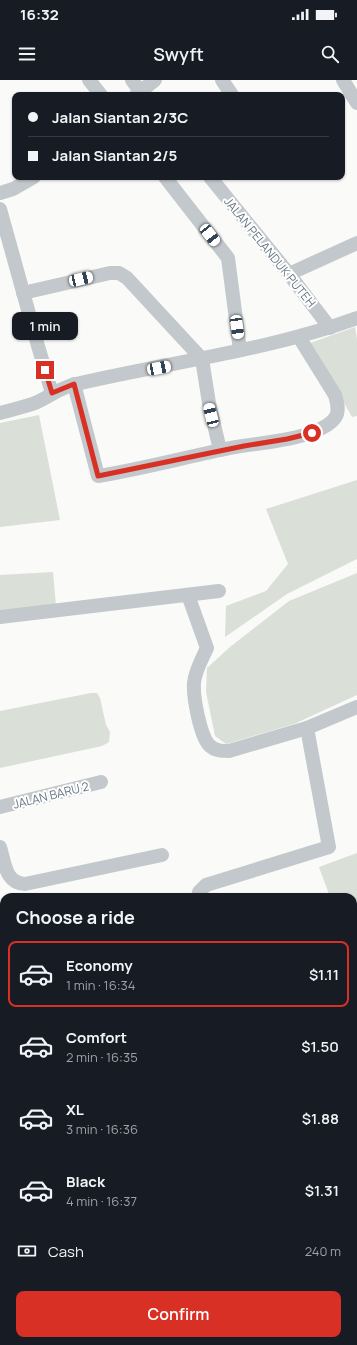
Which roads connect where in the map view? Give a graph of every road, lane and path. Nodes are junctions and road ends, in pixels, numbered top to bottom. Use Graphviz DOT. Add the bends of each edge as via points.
graph roads {
  1 [pos="89,80"];
  2 [pos="132,80"];
  3 [pos="155,80"];
  4 [pos="222,80"];
  5 [pos="347,81"];
  6 [pos="99,92"];
  7 [pos="139,92"];
  8 [pos="142,92"];
  9 [pos="230,92"];
  10 [pos="357,103"];
  11 [pos="29,180"];
  12 [pos="167,180"];
  13 [pos="212,180"];
  14 [pos="0,193"];
  15 [pos="0,209"];
  16 [pos="357,243"];
  17 [pos="289,274"];
  18 [pos="23,293"];
  19 [pos="357,318"];
  20 [pos="330,328"];
  21 [pos="298,337"];
  22 [pos="240,350"];
  23 [pos="202,359"];
  24 [pos="74,384"];
  25 [pos="52,393"];
  26 [pos="0,413"];
  27 [pos="220,450"];
  28 [pos="219,591"];
  29 [pos="188,595"];
  30 [pos="0,617"];
  31 [pos="357,708"];
  32 [pos="307,728"];
  33 [pos="101,782"];
  34 [pos="0,807"];
  35 [pos="0,847"];
  36 [pos="162,855"];
  37 [pos="199,893"];
  1 -- 6 [label="street"];
  2 -- 7 [label="street"];
  3 -- 8 [label="street"];
  4 -- 9 [label="street"];
  5 -- 10 [label="street"];
  11 -- 14 [label="street"];
  12 -- 22 [label="street" via="228,258"];
  13 -- 17 [label="street, JALAN PELANDUK PUTEH"];
  15 -- 18 [label="street"];
  16 -- 17 [label="street"];
  17 -- 20 [label="street, JALAN PELANDUK PUTEH"];
  18 -- 23 [label="street" via="119,273 127,278"];
  18 -- 25 [label="street"];
  19 -- 20 [label="street"];
  20 -- 21 [label="street"];
  21 -- 22 [label="street"];
  21 -- 27 [label="street" via="335,395 338,406 335,418 312,433"];
  22 -- 23 [label="street"];
  23 -- 24 [label="street"];
  23 -- 27 [label="street" via="208,403"];
  24 -- 25 [label="street"];
  24 -- 27 [label="street" via="98,476"];
  25 -- 26 [label="street" via="34,403"];
  28 -- 29 [label="street"];
  29 -- 30 [label="street"];
  29 -- 32 [label="street" via="207,648 194,682 194,700 203,737 210,746 219,751 230,751"];
  31 -- 32 [label="street"];
  32 -- 37 [label="street" via="329,847 206,885"];
  33 -- 34 [label="street, JALAN BARU 2"];
  35 -- 36 [label="street" via="12,879 25,884"];
}
